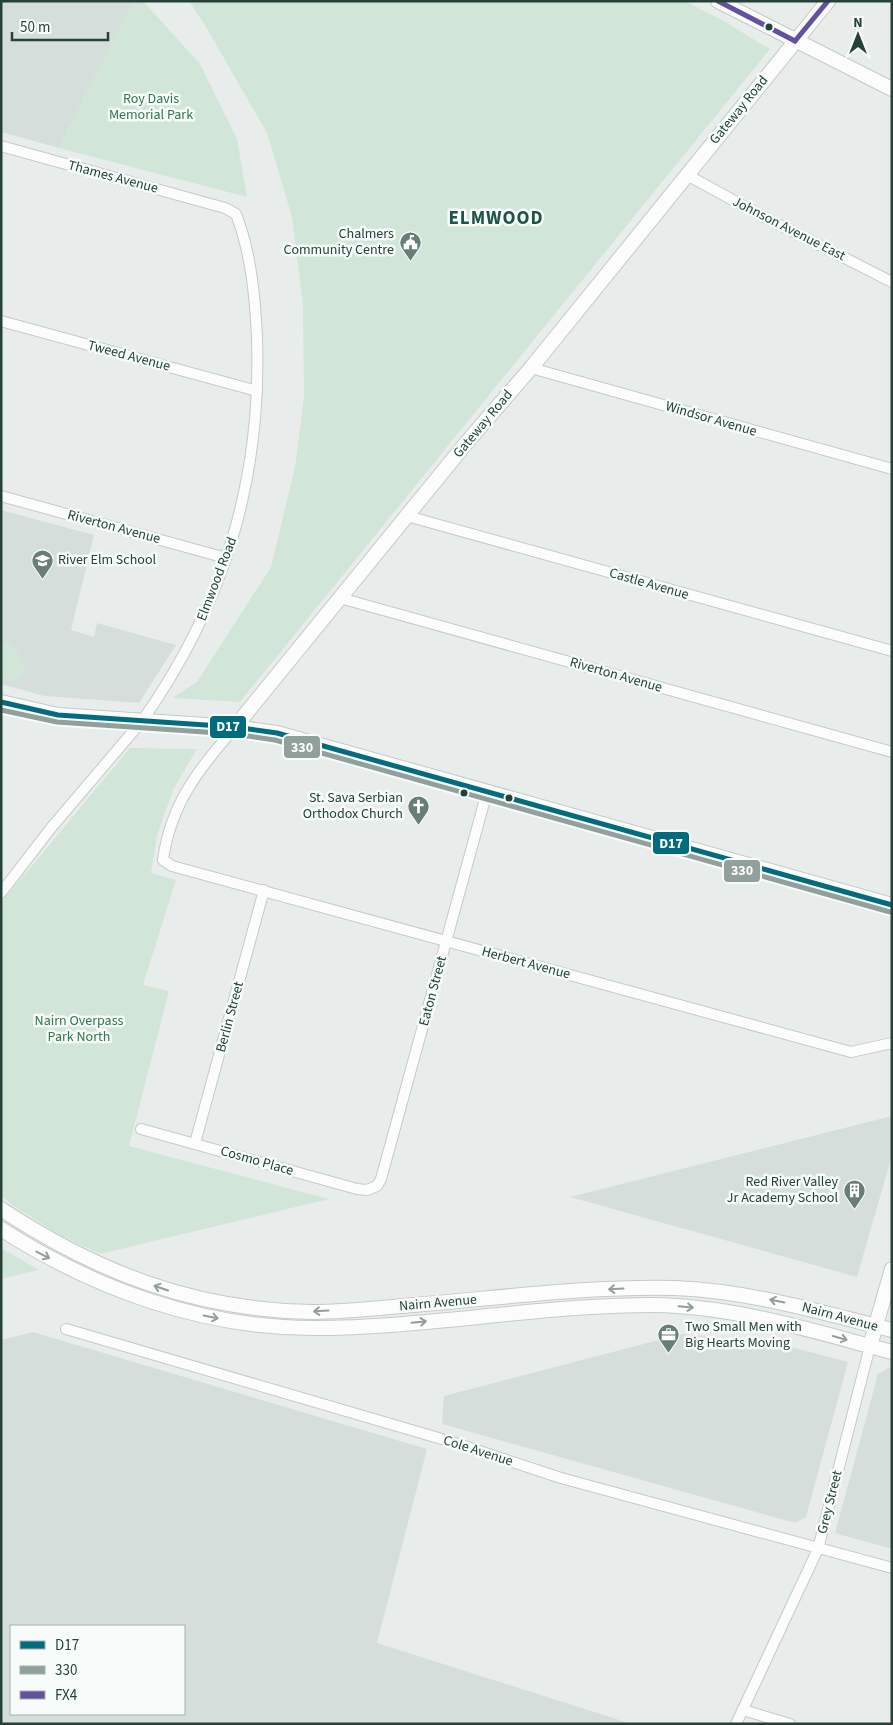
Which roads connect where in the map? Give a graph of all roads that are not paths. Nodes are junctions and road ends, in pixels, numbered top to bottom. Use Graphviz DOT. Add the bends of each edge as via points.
graph roads {
  1 [pos="828,1"];
  2 [pos="720,2"];
  3 [pos="795,41"];
  4 [pos="892,89"];
  5 [pos="1,146"];
  6 [pos="687,175"];
  7 [pos="225,208"];
  8 [pos="892,282"];
  9 [pos="1,321"];
  10 [pos="530,368"];
  11 [pos="257,391"];
  12 [pos="892,469"];
  13 [pos="1,496"];
  14 [pos="407,516"];
  15 [pos="226,558"];
  16 [pos="340,598"];
  17 [pos="892,651"];
  18 [pos="1,702"];
  19 [pos="142,721"];
  20 [pos="235,727"];
  21 [pos="892,752"];
  22 [pos="487,792"];
  23 [pos="163,860"];
  24 [pos="264,890"];
  25 [pos="1,894"];
  26 [pos="892,904"];
  27 [pos="446,941"];
  28 [pos="892,1043"];
  29 [pos="141,1129"];
  30 [pos="196,1144"];
  31 [pos="374,1188"];
  32 [pos="1,1210"];
  33 [pos="1,1229"];
  34 [pos="892,1269"];
  35 [pos="875,1326"];
  36 [pos="66,1329"];
  37 [pos="892,1330"];
  38 [pos="870,1346"];
  39 [pos="892,1352"];
  40 [pos="818,1549"];
  41 [pos="892,1568"];
  42 [pos="742,1710"];
  43 [pos="736,1724"];
  44 [pos="790,1724"];
  1 -- 3 [label="street, Gateway Road"];
  2 -- 3 [label="street"];
  3 -- 4 [label="street"];
  3 -- 6 [label="street, Gateway Road"];
  5 -- 7 [label="street, Thames Avenue"];
  6 -- 8 [label="street, Johnson Avenue East"];
  6 -- 10 [label="street, Gateway Road"];
  7 -- 11 [label="street, Elmwood Road" via="236,214 251,278 255,304"];
  9 -- 11 [label="street, Tweed Avenue"];
  10 -- 12 [label="street, Windsor Avenue"];
  10 -- 14 [label="street, Gateway Road"];
  11 -- 15 [label="street, Elmwood Road" via="248,476 241,512"];
  13 -- 15 [label="street, Riverton Avenue"];
  14 -- 16 [label="street, Gateway Road"];
  14 -- 17 [label="street, Castle Avenue"];
  15 -- 19 [label="street, Elmwood Road" via="190,642"];
  16 -- 20 [label="street, Gateway Road"];
  16 -- 21 [label="street, Riverton Avenue"];
  18 -- 19 [label="street" via="58,715"];
  19 -- 20 [label="street"];
  19 -- 25 [label="street, Elmwood Road" via="51,828"];
  20 -- 22 [label="street" via="277,733"];
  20 -- 23 [label="street, Gateway Road" via="185,791 174,816"];
  22 -- 26 [label="street"];
  22 -- 27 [label="street, Eaton Street"];
  23 -- 24 [label="street, Herbert Avenue" via="172,866"];
  24 -- 27 [label="street, Herbert Avenue"];
  24 -- 30 [label="street, Berlin Street"];
  27 -- 28 [label="street, Herbert Avenue" via="851,1052"];
  27 -- 31 [label="street, Eaton Street" via="381,1179"];
  29 -- 30 [label="street, Cosmo Place"];
  30 -- 31 [label="street, Cosmo Place" via="357,1189"];
  35 -- 32 [label="street, Nairn Avenue, one-way" via="759,1297 674,1288 622,1288 312,1312 254,1308 168,1290 95,1264 41,1236"];
  33 -- 38 [label="street, Nairn Avenue, one-way" via="33,1250 90,1279 164,1306 252,1324 312,1328 371,1326 654,1305 759,1317"];
  34 -- 35 [label="street, Grey Street"];
  35 -- 37 [label="street, Nairn Avenue"];
  35 -- 38 [label="street, Grey Street"];
  36 -- 40 [label="street, Cole Avenue" via="452,1442 561,1478"];
  38 -- 39 [label="street, Nairn Avenue"];
  38 -- 40 [label="street, Grey Street"];
  40 -- 41 [label="street, Cole Avenue"];
  40 -- 42 [label="street, Grey Street"];
  42 -- 43 [label="street, Grey Street"];
  42 -- 44 [label="street"];
}
